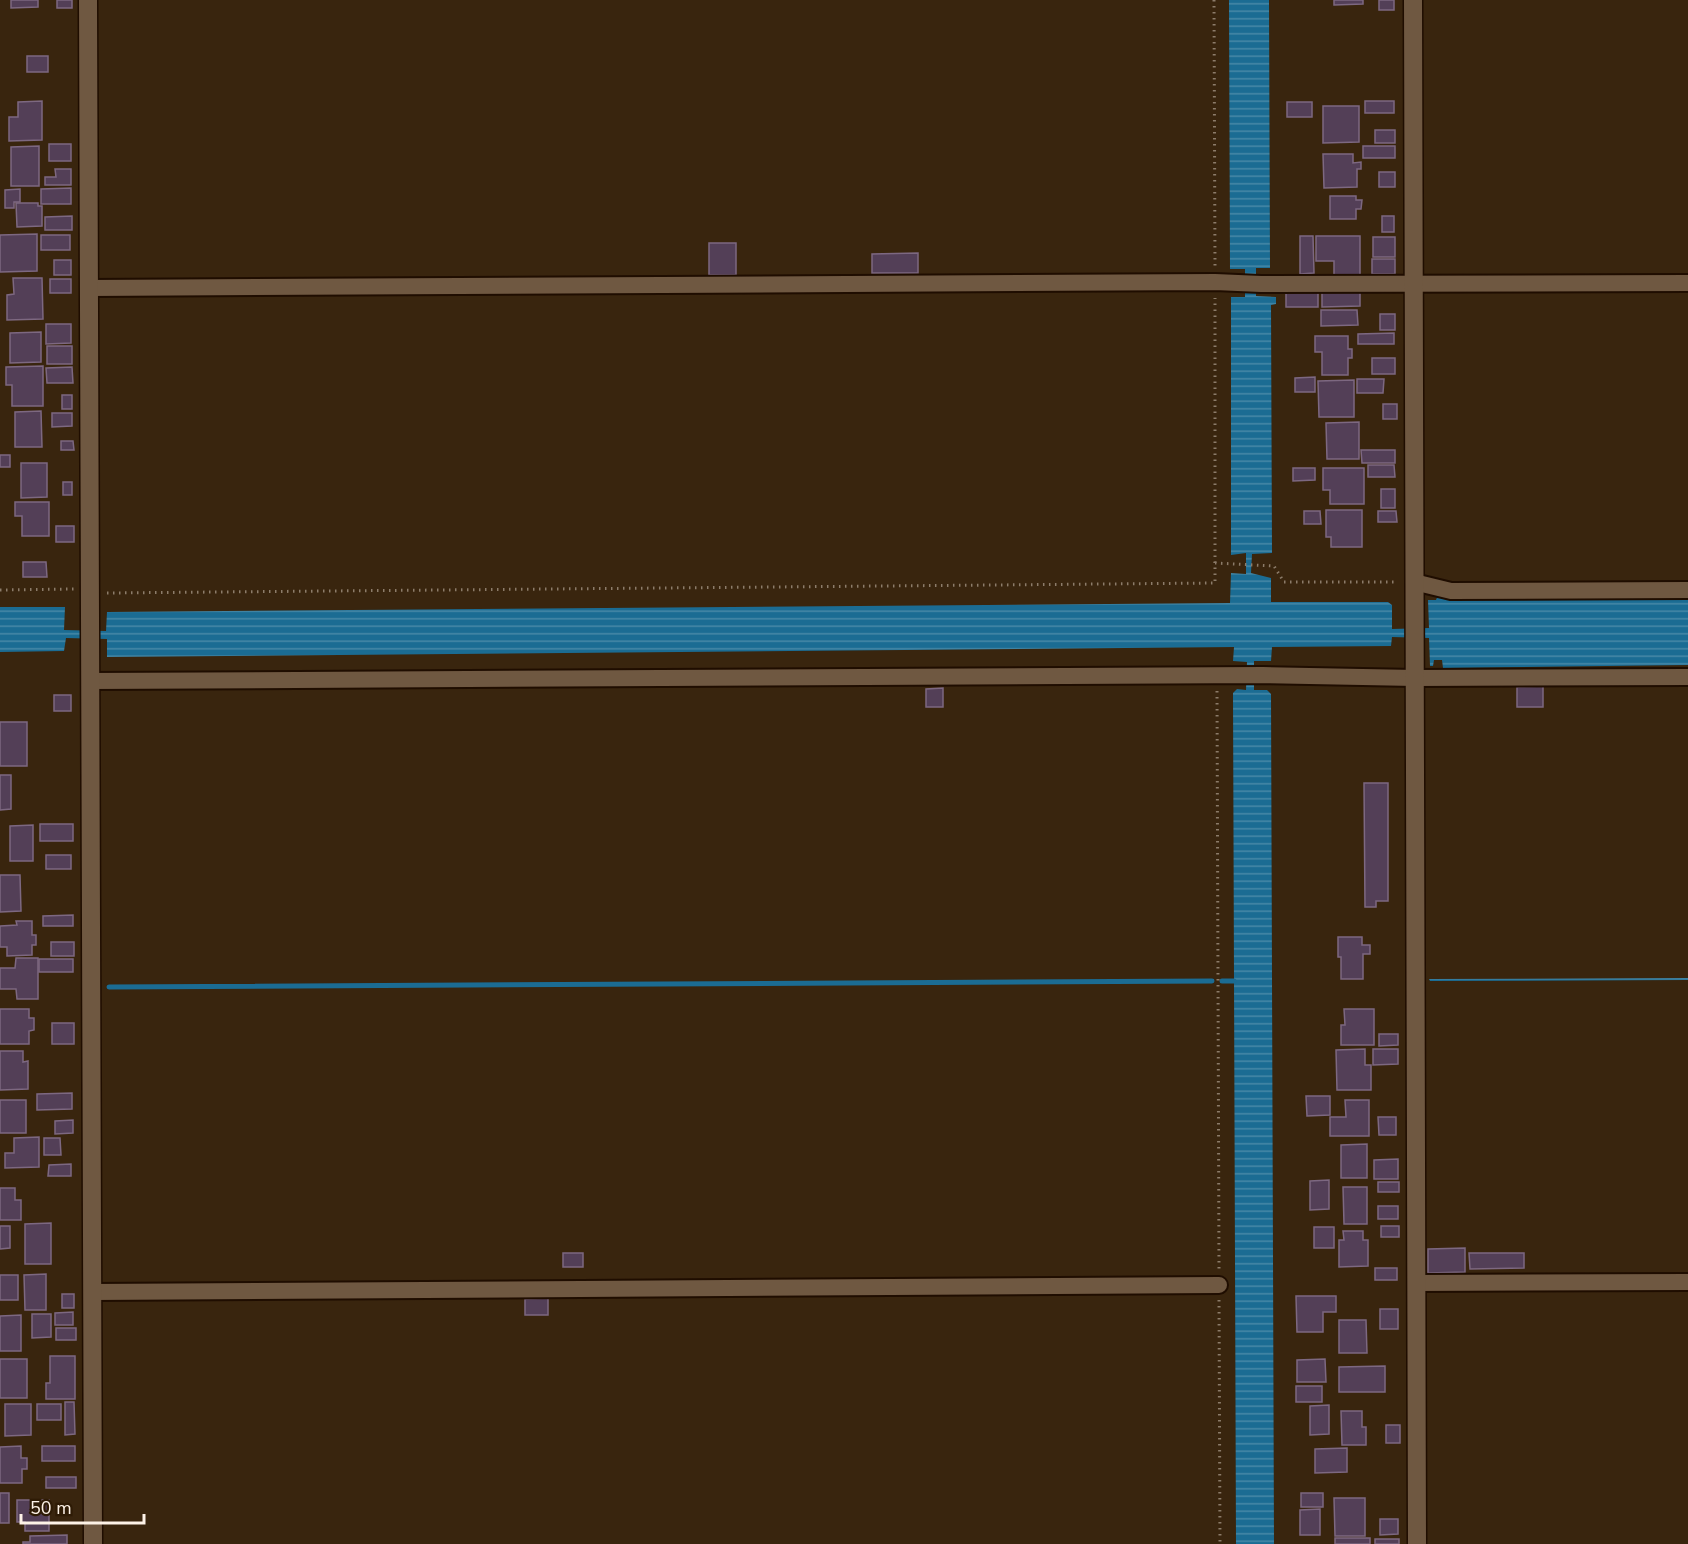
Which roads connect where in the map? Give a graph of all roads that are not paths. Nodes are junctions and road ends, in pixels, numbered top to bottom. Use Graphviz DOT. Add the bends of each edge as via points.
graph roads {
  1 [pos="87,0"];
  2 [pos="1413,0"];
  3 [pos="1413,283"];
  4 [pos="1688,283"];
  5 [pos="89,288"];
  6 [pos="1414,582"];
  7 [pos="1688,590"];
  8 [pos="1688,677"];
  9 [pos="1414,678"];
  10 [pos="90,681"];
  11 [pos="1688,1282"];
  12 [pos="1416,1283"];
  13 [pos="1219,1285"];
  14 [pos="92,1292"];
  15 [pos="93,1544"];
  16 [pos="1417,1544"];
  1 -- 5 [label="street"];
  2 -- 3 [label="street"];
  3 -- 4 [label="street"];
  3 -- 5 [label="street"];
  3 -- 6 [label="street"];
  5 -- 10 [label="street"];
  6 -- 7 [label="street" via="1451,591"];
  6 -- 9 [label="street"];
  8 -- 9 [label="street"];
  9 -- 10 [label="street" via="1263,675"];
  9 -- 12 [label="street"];
  10 -- 14 [label="street"];
  11 -- 12 [label="street"];
  12 -- 16 [label="street"];
  13 -- 14 [label="street"];
  14 -- 15 [label="street"];
}
